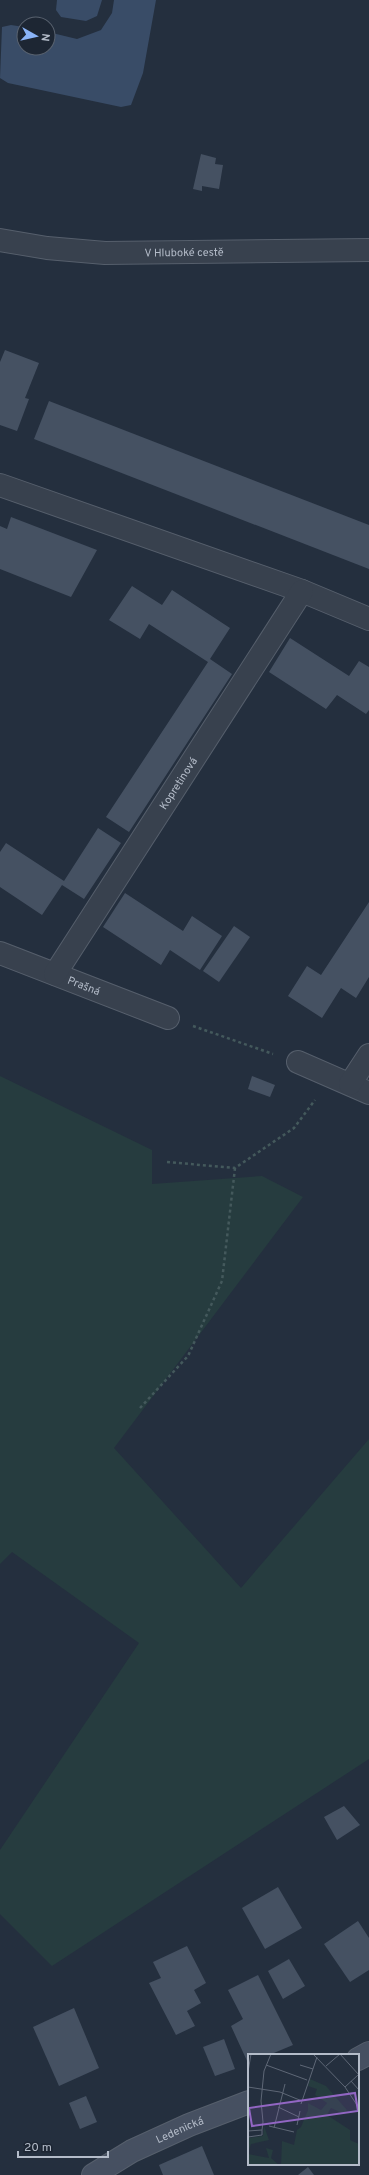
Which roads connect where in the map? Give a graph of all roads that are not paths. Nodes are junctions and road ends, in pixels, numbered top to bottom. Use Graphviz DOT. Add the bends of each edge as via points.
graph roads {
  1 [pos="0,240"];
  2 [pos="369,250"];
  3 [pos="0,485"];
  4 [pos="302,591"];
  5 [pos="369,619"];
  6 [pos="0,954"];
  7 [pos="55,974"];
  8 [pos="168,1018"];
  9 [pos="369,1055"];
  10 [pos="298,1062"];
  11 [pos="341,1080"];
  12 [pos="369,1093"];
  13 [pos="369,2053"];
  14 [pos="359,2058"];
  15 [pos="248,2102"];
  16 [pos="93,2175"];
  1 -- 2 [label="street, V Hluboké cestě" via="47,248 105,253"];
  3 -- 4 [label="street"];
  4 -- 5 [label="street"];
  4 -- 7 [label="street, Kopretinová"];
  6 -- 7 [label="street, Prašná"];
  7 -- 8 [label="street, Prašná"];
  9 -- 11 [label="street"];
  10 -- 11 [label="street"];
  11 -- 12 [label="street"];
  13 -- 14 [label="main road"];
  15 -- 16 [label="main road, Ledenická" via="132,2151"];
}
